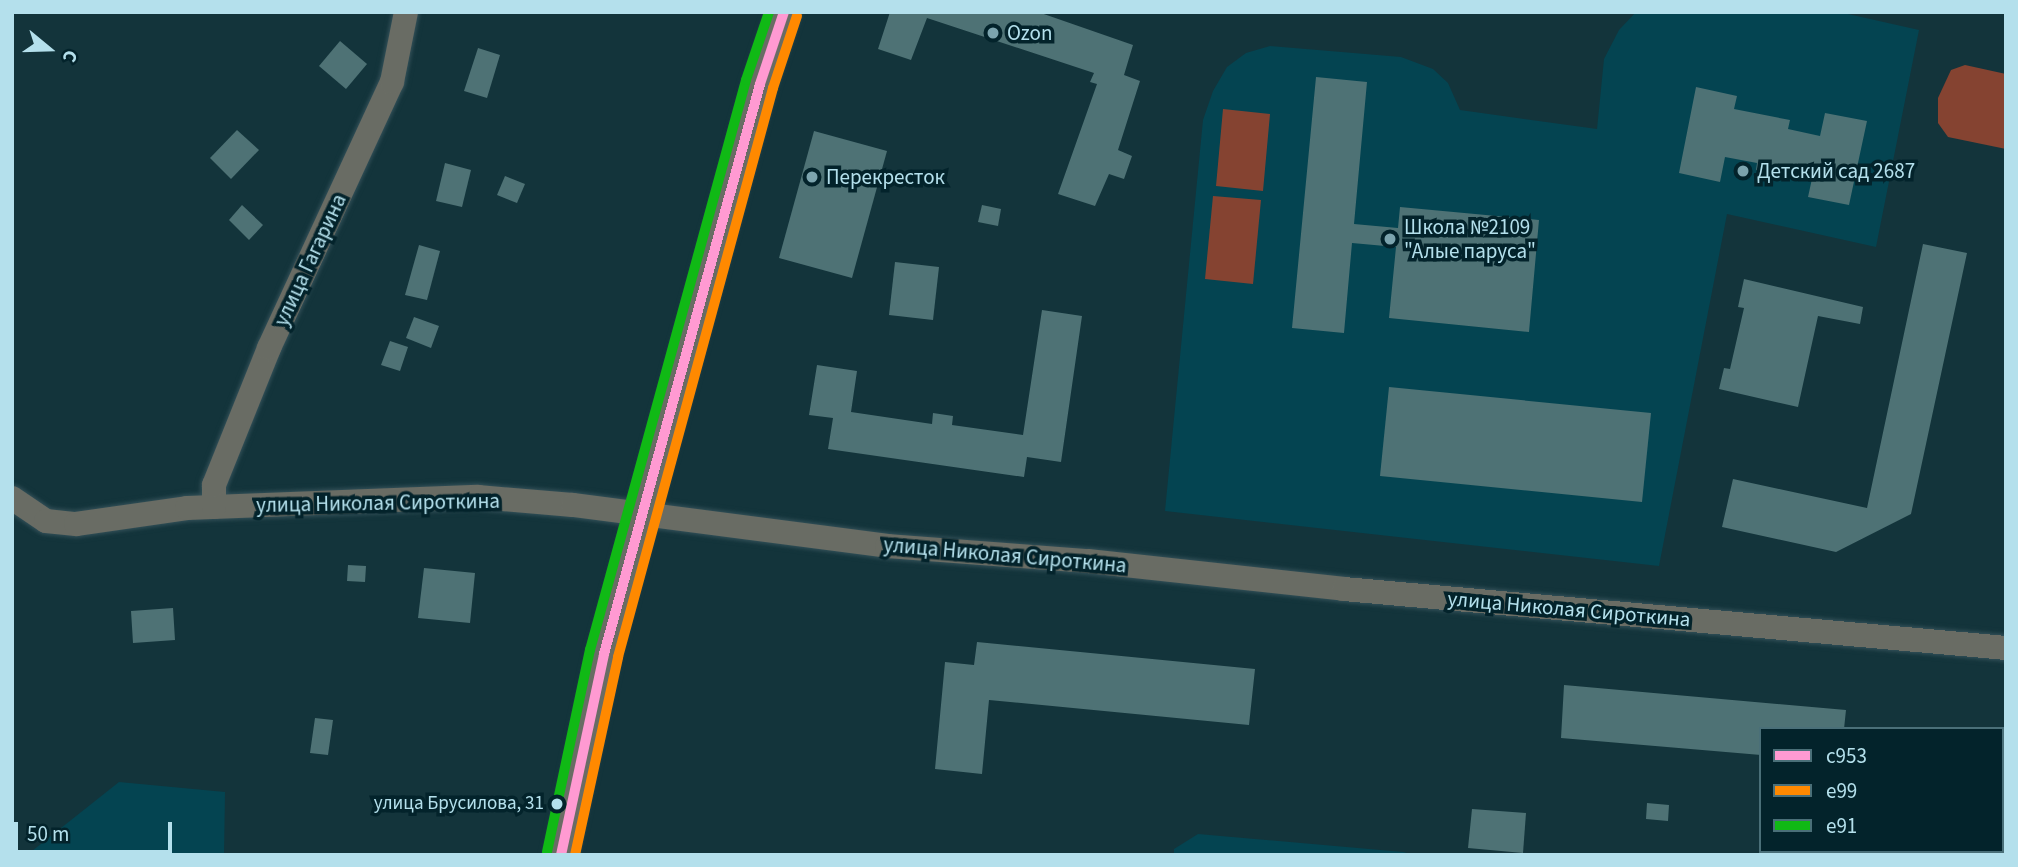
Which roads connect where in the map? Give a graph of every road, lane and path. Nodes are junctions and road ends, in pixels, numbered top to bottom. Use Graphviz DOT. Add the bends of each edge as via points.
graph roads {
  1 [pos="407,12"];
  2 [pos="784,12"];
  3 [pos="12,498"];
  4 [pos="214,507"];
  5 [pos="642,516"];
  6 [pos="2006,648"];
  7 [pos="561,855"];
  1 -- 4 [label="street, улица Гагарина" via="392,82 269,348 214,485"];
  2 -- 5 [label="street" via="760,84"];
  3 -- 4 [label="street, улица Николая Сироткина" via="47,521 76,524"];
  4 -- 5 [label="street, улица Николая Сироткина" via="478,497"];
  5 -- 6 [label="street, улица Николая Сироткина" via="887,546"];
  5 -- 7 [label="street" via="604,654"];
}
